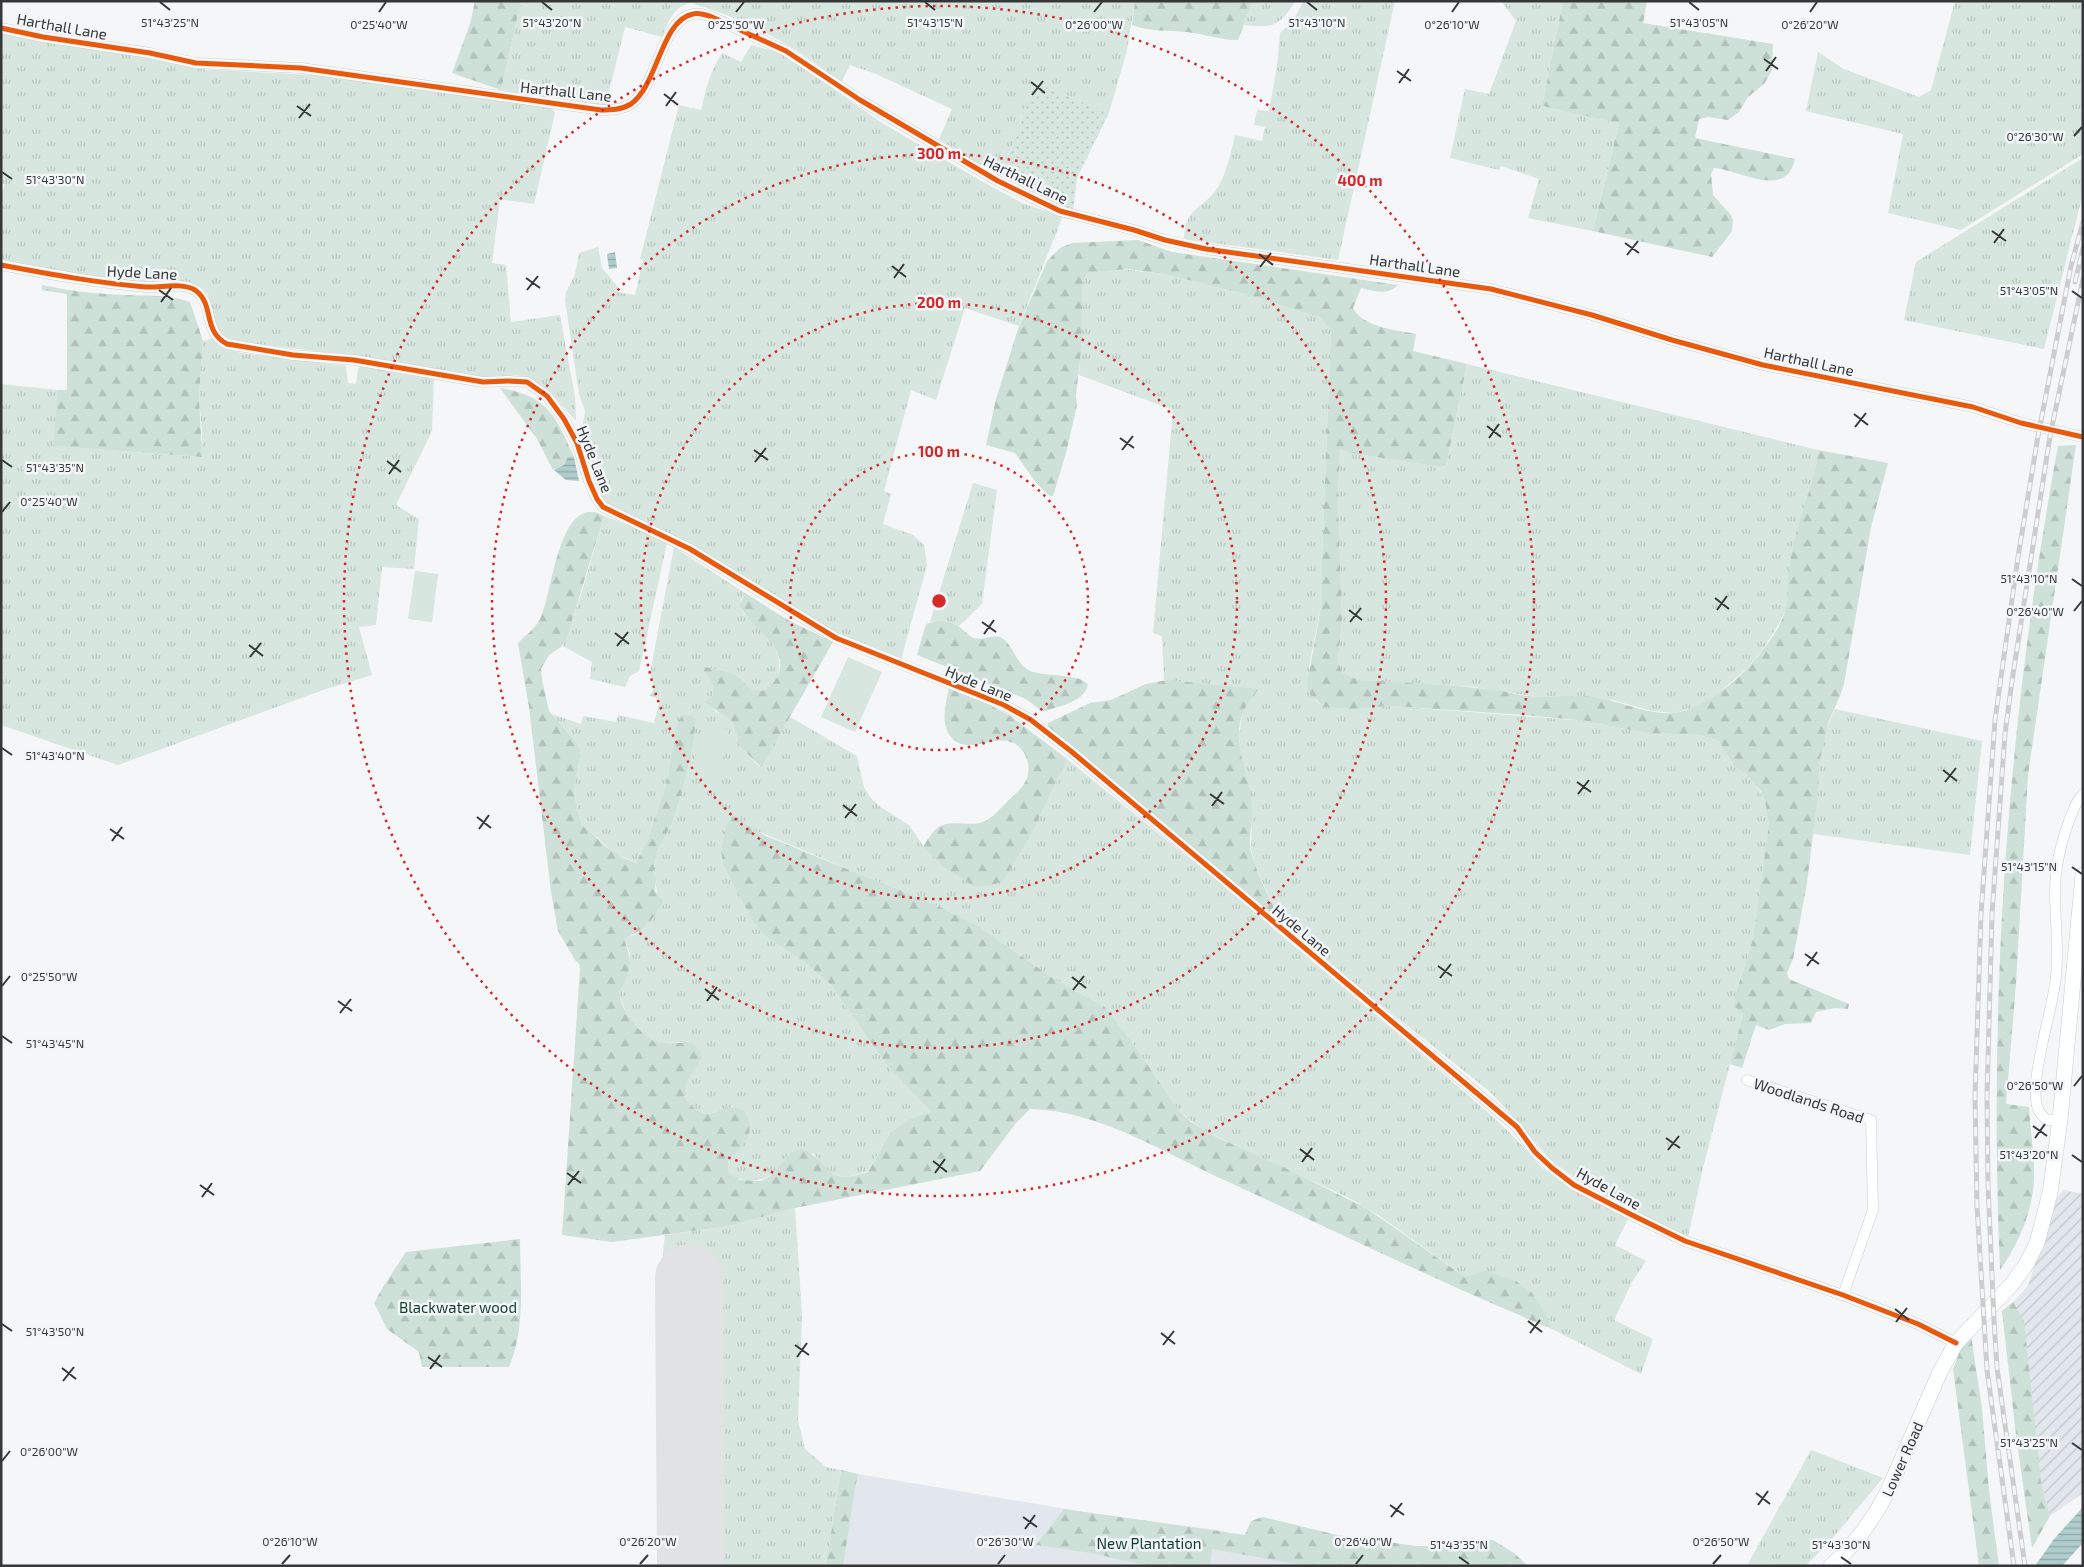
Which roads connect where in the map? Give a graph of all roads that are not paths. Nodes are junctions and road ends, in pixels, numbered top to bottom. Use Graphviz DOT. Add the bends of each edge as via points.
graph roads {
  1 [pos="1,28"];
  2 [pos="1,265"];
  3 [pos="2083,437"];
  4 [pos="2083,794"];
  5 [pos="2083,875"];
  6 [pos="1746,1080"];
  7 [pos="2060,1120"];
  8 [pos="1842,1295"];
  9 [pos="1956,1342"];
  10 [pos="1831,1566"];
  1 -- 3 [label="street, Harthall Lane" via="196,63 301,68 601,110 618,109 633,103 646,85 674,26 685,16 699,13 786,51 860,100 990,176 1060,211 1206,248 1491,289 1763,364 1973,407 2021,423"];
  2 -- 8 [label="street, Hyde Lane" via="102,283 183,286 194,290 203,299 211,329 218,340 227,344 293,355 354,360 483,382 527,382 547,396 564,419 578,443 589,482 603,507 690,549 836,638 1032,720 1510,1121 1552,1168 1574,1185 1685,1241"];
  4 -- 7 [label="street" via="2066,830 2058,866 2055,890 2056,976 2036,1092 2039,1112 2046,1120"];
  5 -- 7 [label="street, Lower Road"];
  6 -- 8 [label="street, Woodlands Road" via="1871,1120 1873,1210"];
  7 -- 9 [label="street, Lower Road" via="2050,1193 2037,1243 2013,1283"];
  8 -- 9 [label="street, Hyde Lane"];
  9 -- 10 [label="street, Lower Road" via="1878,1510 1859,1538"];
}
